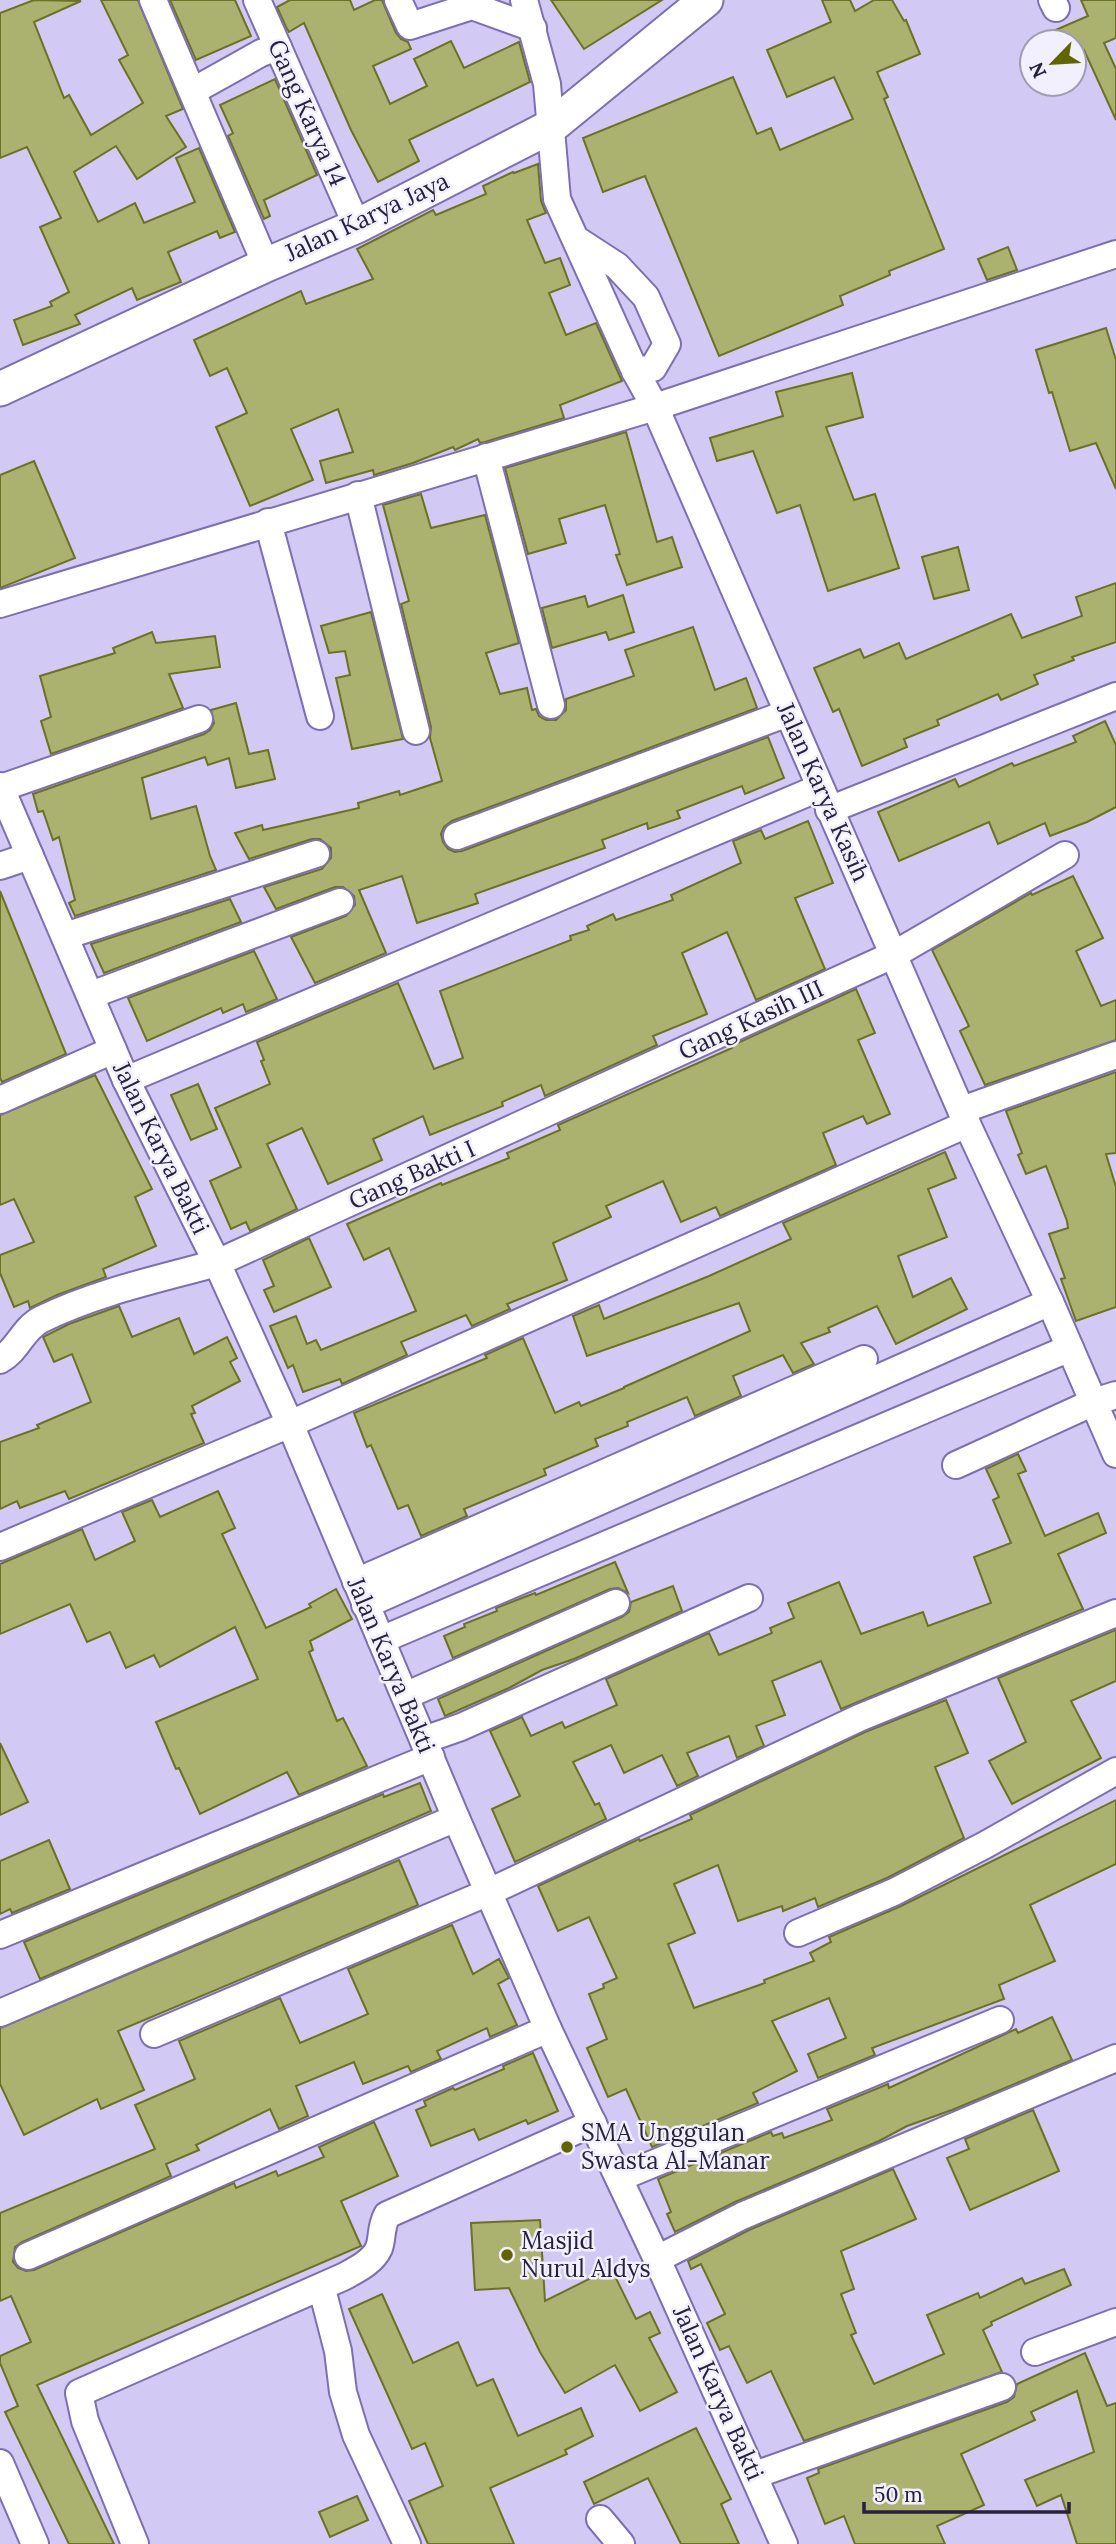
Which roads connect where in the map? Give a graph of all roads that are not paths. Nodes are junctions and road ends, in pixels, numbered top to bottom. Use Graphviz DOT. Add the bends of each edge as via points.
graph roads {
  1 [pos="153,0"];
  2 [pos="257,0"];
  3 [pos="398,0"];
  4 [pos="524,0"];
  5 [pos="706,0"];
  6 [pos="471,3"];
  7 [pos="533,28"];
  8 [pos="278,47"];
  9 [pos="192,91"];
  10 [pos="552,126"];
  11 [pos="356,226"];
  12 [pos="577,240"];
  13 [pos="1116,254"];
  14 [pos="266,265"];
  15 [pos="635,371"];
  16 [pos="0,389"];
  17 [pos="655,407"];
  18 [pos="486,457"];
  19 [pos="358,495"];
  20 [pos="268,522"];
  21 [pos="0,604"];
  22 [pos="1116,696"];
  23 [pos="551,705"];
  24 [pos="788,713"];
  25 [pos="320,716"];
  26 [pos="199,719"];
  27 [pos="416,731"];
  28 [pos="0,787"];
  29 [pos="824,799"];
  30 [pos="457,836"];
  31 [pos="316,854"];
  32 [pos="1065,855"];
  33 [pos="30,856"];
  34 [pos="0,866"];
  35 [pos="340,902"];
  36 [pos="65,936"];
  37 [pos="895,954"];
  38 [pos="91,995"];
  39 [pos="113,1050"];
  40 [pos="1116,1055"];
  41 [pos="126,1080"];
  42 [pos="607,1086"];
  43 [pos="0,1100"];
  44 [pos="965,1117"];
  45 [pos="218,1263"];
  46 [pos="1050,1302"];
  47 [pos="1070,1348"];
  48 [pos="864,1359"];
  49 [pos="0,1360"];
  50 [pos="1105,1398"];
  51 [pos="290,1424"];
  52 [pos="1116,1454"];
  53 [pos="956,1465"];
  54 [pos="0,1547"];
  55 [pos="360,1593"];
  56 [pos="749,1598"];
  57 [pos="616,1603"];
  58 [pos="1116,1613"];
  59 [pos="381,1640"];
  60 [pos="405,1696"];
  61 [pos="427,1749"];
  62 [pos="1116,1771"];
  63 [pos="456,1818"];
  64 [pos="489,1892"];
  65 [pos="798,1933"];
  66 [pos="0,1935"];
  67 [pos="0,2013"];
  68 [pos="1000,2020"];
  69 [pos="548,2029"];
  70 [pos="154,2034"];
  71 [pos="1116,2058"];
  72 [pos="593,2123"];
  73 [pos="619,2178"];
  74 [pos="28,2256"];
  75 [pos="657,2259"];
  76 [pos="321,2289"];
  77 [pos="1116,2322"];
  78 [pos="1035,2352"];
  79 [pos="1002,2387"];
  80 [pos="0,2463"];
  81 [pos="755,2475"];
  82 [pos="600,2519"];
  83 [pos="779,2542"];
  84 [pos="36,2544"];
  85 [pos="135,2544"];
  86 [pos="407,2544"];
  87 [pos="621,2544"];
  1 -- 9 [label="street"];
  2 -- 8 [label="street, Gang Karya 14"];
  3 -- 6 [label="street" via="410,26"];
  4 -- 7 [label="street, Jalan Karya Kasih"];
  5 -- 10 [label="main road, Jalan Karya Jaya"];
  6 -- 7 [label="street"];
  7 -- 10 [label="street, Jalan Karya Kasih"];
  8 -- 9 [label="street"];
  8 -- 11 [label="street, Gang Karya 14"];
  9 -- 14 [label="street"];
  10 -- 11 [label="main road, Jalan Karya Jaya"];
  10 -- 12 [label="street, Jalan Karya Kasih" via="557,199"];
  11 -- 14 [label="main road, Jalan Karya Jaya"];
  12 -- 15 [label="street, Jalan Karya Kasih"];
  12 -- 15 [label="street" via="617,266 646,297 667,344 653,368"];
  13 -- 17 [label="street"];
  14 -- 16 [label="main road, Jalan Karya Jaya"];
  15 -- 17 [label="street, Jalan Karya Kasih"];
  17 -- 18 [label="street"];
  17 -- 24 [label="street, Jalan Karya Kasih"];
  18 -- 19 [label="street"];
  18 -- 23 [label="street"];
  19 -- 20 [label="street"];
  19 -- 27 [label="street"];
  20 -- 21 [label="street"];
  20 -- 25 [label="street"];
  22 -- 29 [label="street"];
  24 -- 29 [label="street, Jalan Karya Kasih"];
  24 -- 30 [label="street"];
  26 -- 28 [label="street"];
  28 -- 33 [label="street, Jalan Karya Bakti"];
  29 -- 37 [label="street, Jalan Karya Kasih"];
  29 -- 41 [label="street"];
  31 -- 36 [label="street"];
  32 -- 37 [label="street, Gang Kasih III"];
  33 -- 34 [label="street"];
  33 -- 36 [label="street, Jalan Karya Bakti"];
  35 -- 38 [label="street"];
  36 -- 38 [label="street, Jalan Karya Bakti"];
  37 -- 42 [label="street, Gang Kasih III"];
  37 -- 44 [label="street, Jalan Karya Kasih"];
  38 -- 39 [label="street, Jalan Karya Bakti"];
  39 -- 41 [label="street, Jalan Karya Bakti"];
  39 -- 43 [label="street"];
  40 -- 44 [label="street"];
  41 -- 45 [label="street, Jalan Karya Bakti"];
  42 -- 45 [label="street, Gang Bakti I"];
  44 -- 46 [label="street, Jalan Karya Kasih"];
  44 -- 51 [label="street"];
  45 -- 49 [label="street, Gang Bakti I" via="107,1294 41,1319"];
  45 -- 51 [label="street, Jalan Karya Bakti"];
  46 -- 47 [label="street, Jalan Karya Kasih"];
  46 -- 55 [label="street"];
  47 -- 50 [label="street, Jalan Karya Kasih"];
  47 -- 59 [label="street"];
  48 -- 55 [label="street"];
  50 -- 52 [label="street, Jalan Karya Kasih"];
  50 -- 53 [label="street"];
  51 -- 54 [label="street"];
  51 -- 55 [label="street, Jalan Karya Bakti"];
  55 -- 59 [label="street, Jalan Karya Bakti"];
  56 -- 61 [label="street" via="461,1727"];
  57 -- 60 [label="street"];
  58 -- 64 [label="street" via="859,1718"];
  59 -- 60 [label="street, Jalan Karya Bakti"];
  60 -- 61 [label="street, Jalan Karya Bakti"];
  61 -- 63 [label="street, Jalan Karya Bakti"];
  61 -- 66 [label="street"];
  62 -- 65 [label="street" via="894,1892"];
  63 -- 64 [label="street, Jalan Karya Bakti"];
  63 -- 67 [label="street"];
  64 -- 69 [label="street, Jalan Karya Bakti"];
  64 -- 70 [label="street"];
  68 -- 73 [label="street"];
  69 -- 72 [label="street, Jalan Karya Bakti"];
  69 -- 74 [label="street"];
  71 -- 75 [label="street" via="742,2216"];
  72 -- 73 [label="street, Jalan Karya Bakti"];
  72 -- 76 [label="street" via="387,2215 380,2247 372,2257"];
  73 -- 75 [label="street, Jalan Karya Bakti"];
  75 -- 81 [label="street, Jalan Karya Bakti"];
  76 -- 85 [label="street" via="79,2393 85,2421"];
  76 -- 86 [label="street" via="356,2435"];
  77 -- 78 [label="street"];
  79 -- 81 [label="street"];
  80 -- 84 [label="street"];
  81 -- 83 [label="street, Jalan Karya Bakti"];
  82 -- 87 [label="street"];
}
